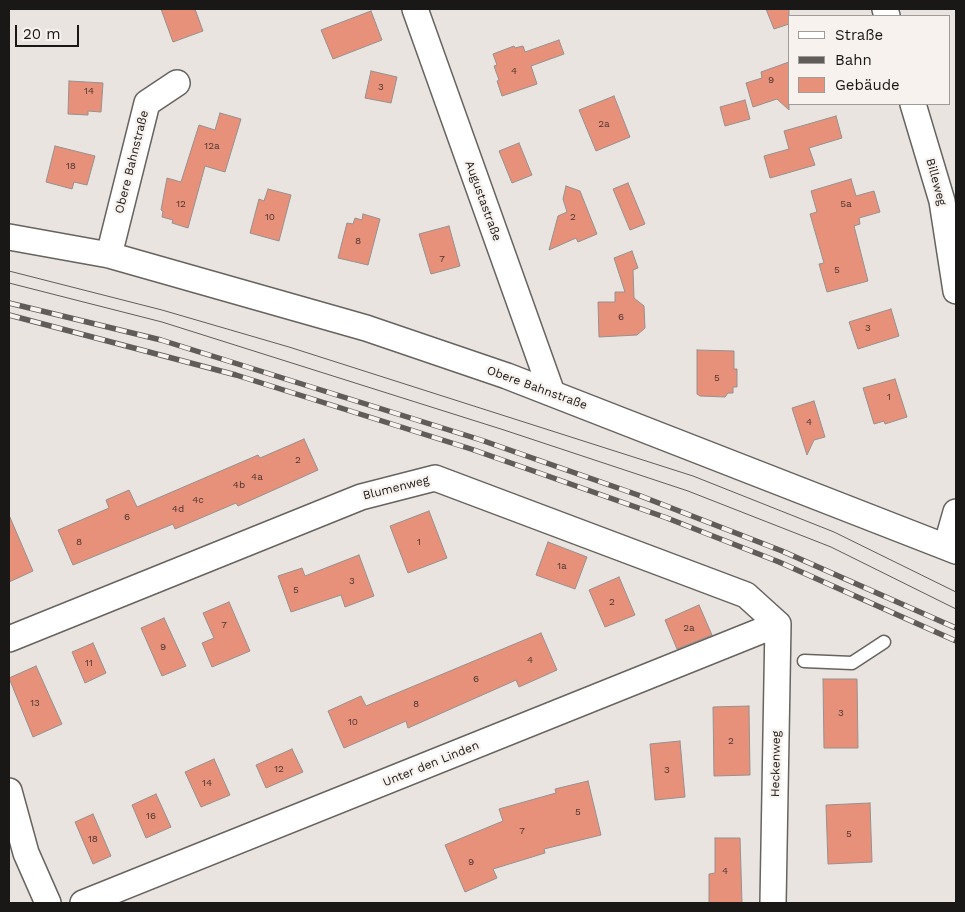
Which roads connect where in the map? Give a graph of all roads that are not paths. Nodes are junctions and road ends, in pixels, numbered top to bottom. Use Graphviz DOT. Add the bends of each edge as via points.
graph roads {
  1 [pos="415,9"];
  2 [pos="177,83"];
  3 [pos="913,105"];
  4 [pos="9,237"];
  5 [pos="108,255"];
  6 [pos="956,291"];
  7 [pos="552,393"];
  8 [pos="956,512"];
  9 [pos="951,549"];
  10 [pos="778,624"];
  11 [pos="9,639"];
  12 [pos="884,642"];
  13 [pos="804,662"];
  14 [pos="9,791"];
  15 [pos="48,903"];
  16 [pos="83,903"];
  17 [pos="773,903"];
  1 -- 7 [label="street, Augustastraße"];
  2 -- 5 [label="street, Obere Bahnstraße" via="147,103"];
  3 -- 6 [label="street, Billeweg" via="942,201"];
  4 -- 5 [label="street, Obere Bahnstraße"];
  5 -- 7 [label="street, Obere Bahnstraße" via="366,328"];
  7 -- 9 [label="street, Obere Bahnstraße"];
  8 -- 9 [label="street"];
  10 -- 11 [label="street, Blumenweg" via="746,595 435,478 361,497"];
  10 -- 16 [label="street, Unter den Linden"];
  10 -- 17 [label="street, Heckenweg"];
  12 -- 13 [label="lane" via="852,662"];
  14 -- 15 [label="street" via="26,853"];
}
